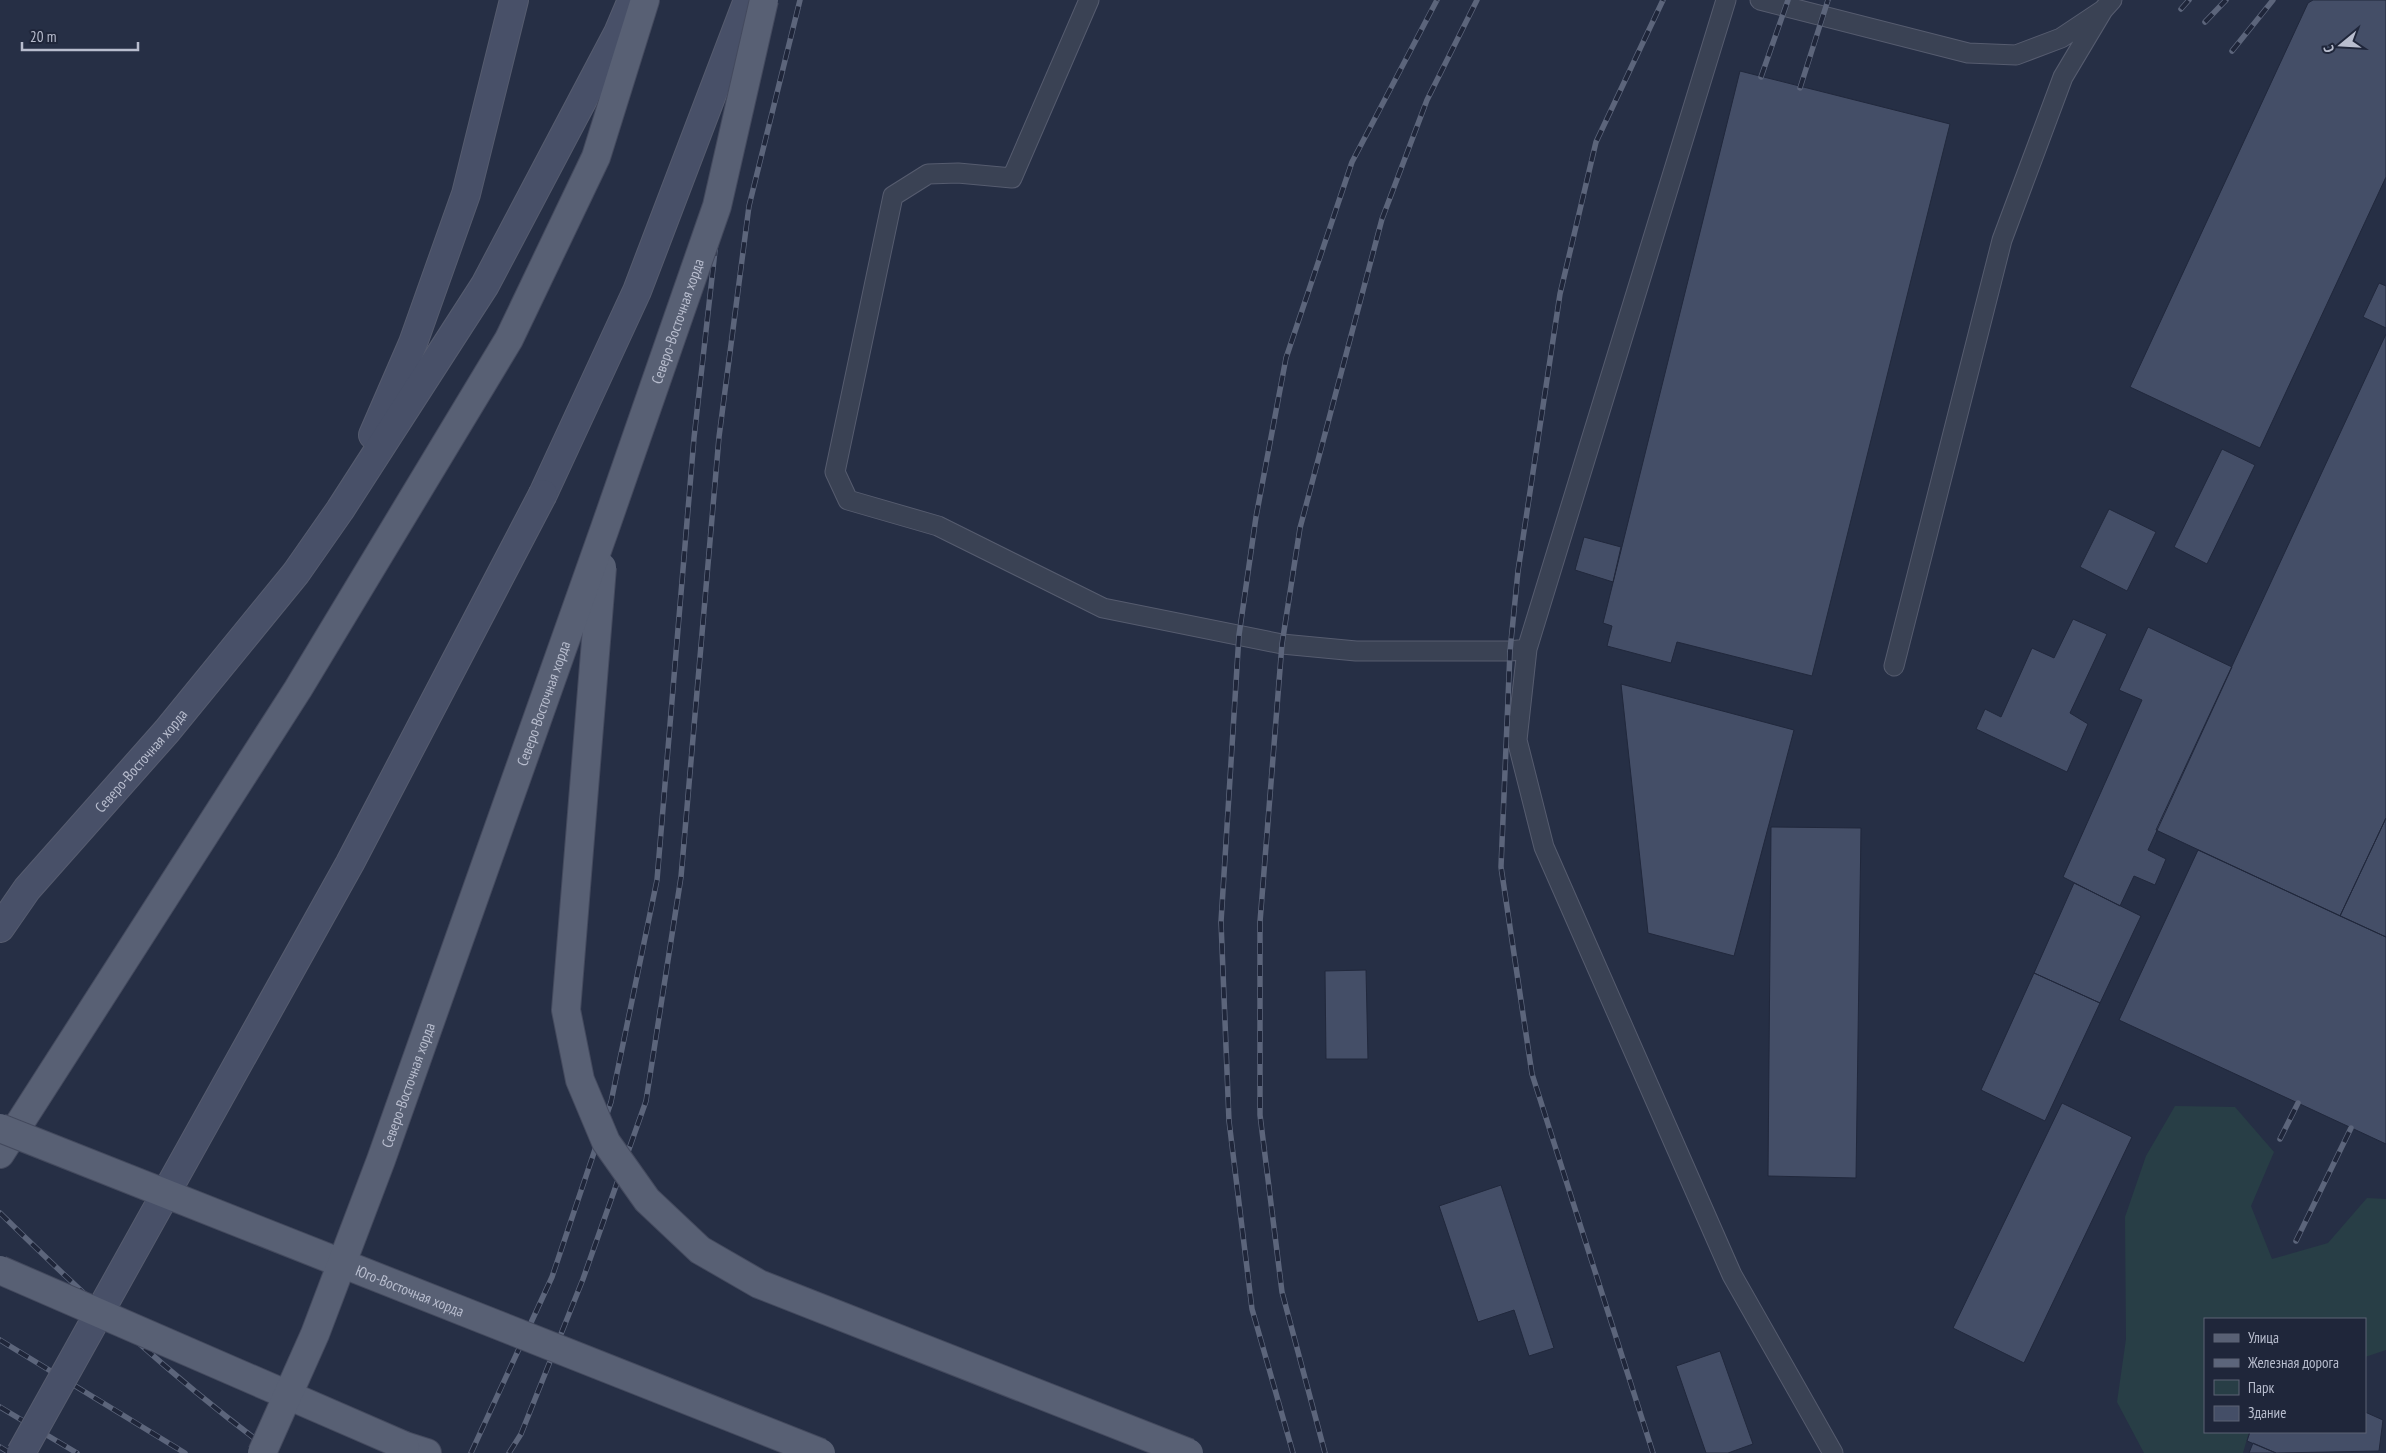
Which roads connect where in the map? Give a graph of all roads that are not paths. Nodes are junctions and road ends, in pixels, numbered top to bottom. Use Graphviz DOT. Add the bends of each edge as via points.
graph roads {
  1 [pos="514,0"];
  2 [pos="632,0"];
  3 [pos="645,0"];
  4 [pos="748,0"];
  5 [pos="764,0"];
  6 [pos="1089,0"];
  7 [pos="1726,0"];
  8 [pos="1760,0"];
  9 [pos="2107,5"];
  10 [pos="340,510"];
  11 [pos="605,528"];
  12 [pos="1527,649"];
  13 [pos="1894,666"];
  14 [pos="0,928"];
  15 [pos="0,1128"];
  16 [pos="0,1154"];
  17 [pos="0,1270"];
  18 [pos="417,1450"];
  19 [pos="21,1453"];
  20 [pos="262,1453"];
  21 [pos="820,1453"];
  22 [pos="1189,1453"];
  23 [pos="1833,1453"];
  1 -- 10 [label="main road" via="466,194 413,343"];
  2 -- 10 [label="main road, Северо-Восточная хорда" via="485,285"];
  3 -- 16 [label="main road" via="596,157 509,339 298,689"];
  4 -- 19 [label="main road, bridge" via="637,292 543,494 350,863"];
  5 -- 11 [label="main road, Северо-Восточная хорда, bridge" via="717,206"];
  6 -- 12 [label="lane" via="1012,178 928,174 893,196 835,472 848,500 938,526 1103,608 1282,644 1356,651"];
  7 -- 12 [label="lane"];
  8 -- 9 [label="lane" via="1968,52 2016,55 2061,38"];
  9 -- 13 [label="lane" via="2064,77 2002,240"];
  10 -- 14 [label="main road, Северо-Восточная хорда" via="296,573 167,731 26,889"];
  11 -- 20 [label="main road, Северо-Восточная хорда, bridge" via="381,1160 315,1334"];
  11 -- 22 [label="main road, bridge" via="566,1010 580,1080 606,1142 647,1200 700,1250 759,1284"];
  12 -- 23 [label="lane" via="1517,740 1544,847 1732,1275"];
  15 -- 21 [label="main road, Юго-Восточная хорда, bridge"];
  17 -- 18 [label="main road, bridge"];
}
